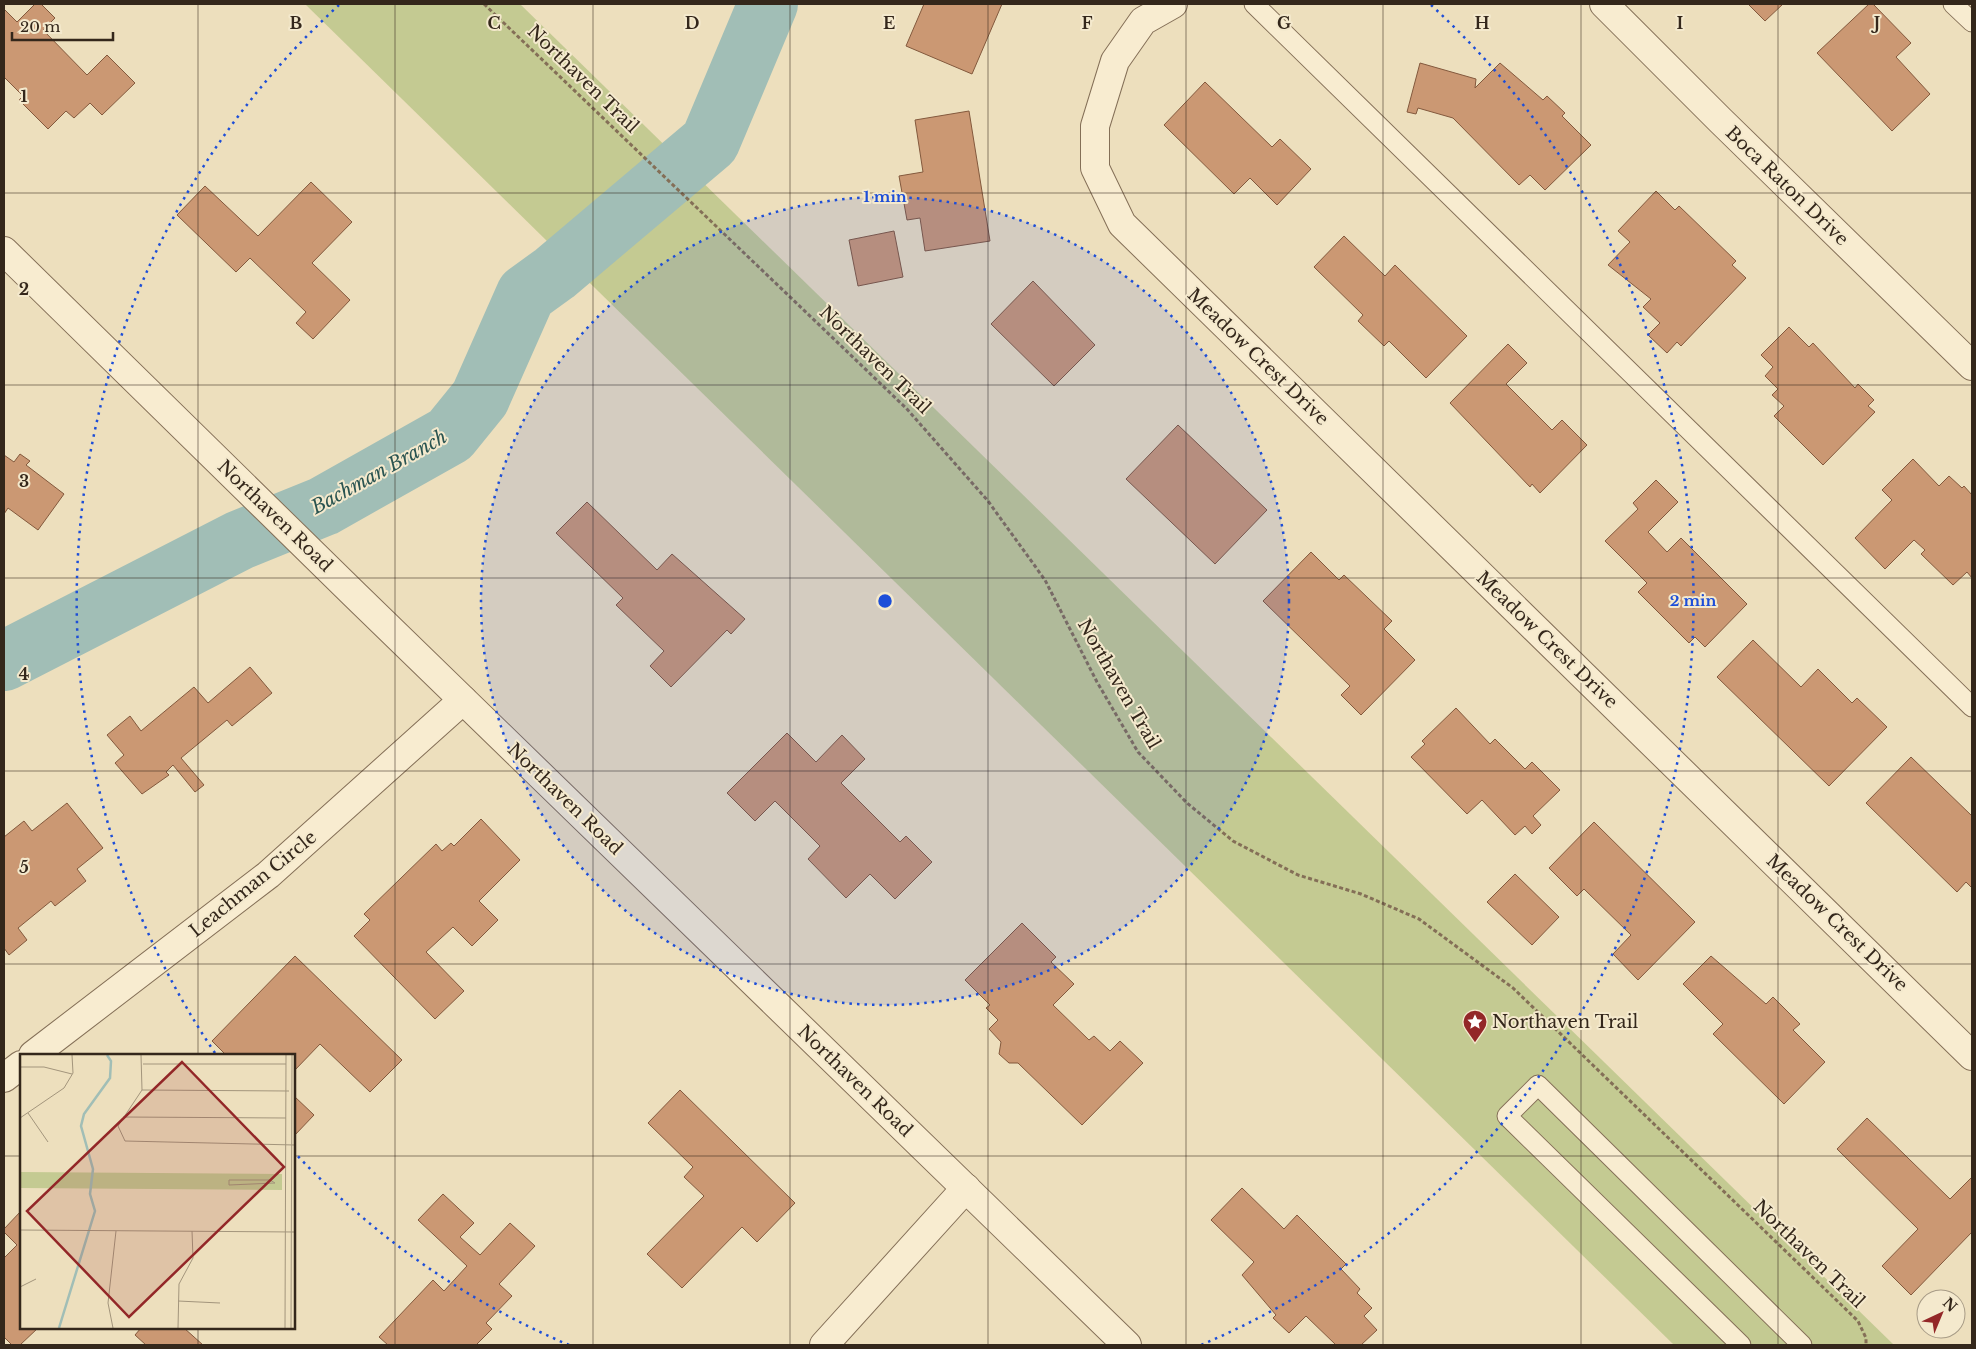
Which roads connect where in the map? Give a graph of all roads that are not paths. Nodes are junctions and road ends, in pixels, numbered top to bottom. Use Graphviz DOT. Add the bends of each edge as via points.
graph roads {
  1 [pos="1173,4"];
  2 [pos="1254,4"];
  3 [pos="1604,4"];
  4 [pos="1953,4"];
  5 [pos="1972,22"];
  6 [pos="4,251"];
  7 [pos="1972,366"];
  8 [pos="464,700"];
  9 [pos="1972,707"];
  10 [pos="34,1054"];
  11 [pos="1972,1056"];
  12 [pos="20,1066"];
  13 [pos="4,1078"];
  14 [pos="966,1188"];
  15 [pos="824,1345"];
  16 [pos="1127,1345"];
  17 [pos="1741,1345"];
  18 [pos="1802,1345"];
  1 -- 11 [label="street, Meadow Crest Drive" via="1143,21 1115,61 1095,126 1096,168 1122,224"];
  2 -- 9 [label="lane"];
  3 -- 7 [label="street, Boca Raton Drive"];
  4 -- 5 [label="lane"];
  6 -- 8 [label="street, Northaven Road"];
  8 -- 10 [label="street, Leachman Circle" via="268,875"];
  8 -- 14 [label="street, Northaven Road"];
  12 -- 13 [label="street"];
  14 -- 15 [label="street"];
  14 -- 16 [label="street, Northaven Road"];
  17 -- 18 [label="lane" via="1507,1116 1538,1085"];
}
